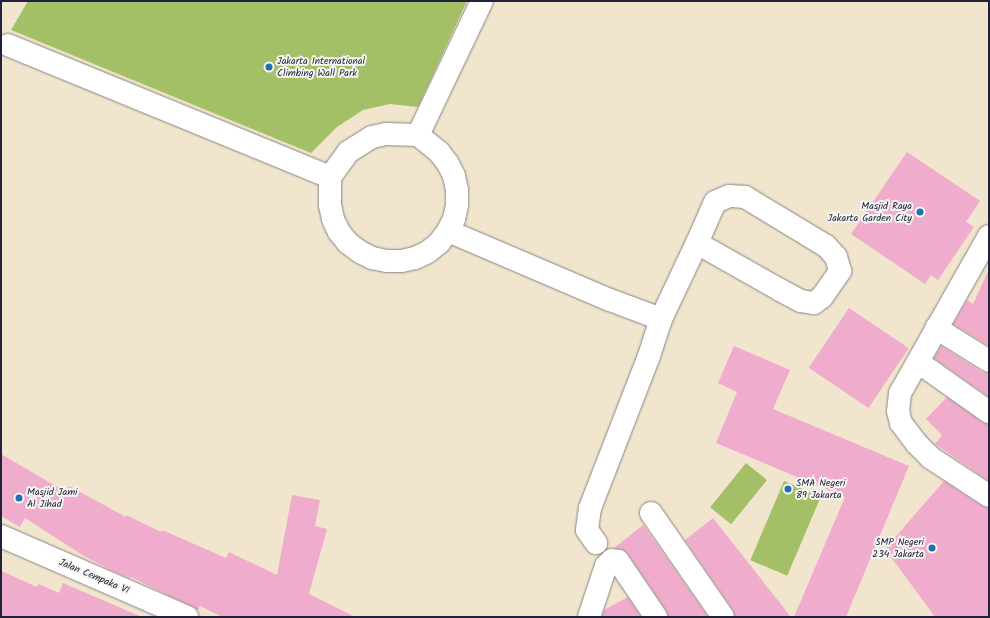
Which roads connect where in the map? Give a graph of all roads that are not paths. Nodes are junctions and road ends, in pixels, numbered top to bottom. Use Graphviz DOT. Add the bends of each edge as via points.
graph roads {
  1 [pos="482,1"];
  2 [pos="8,45"];
  3 [pos="418,135"];
  4 [pos="330,176"];
  5 [pos="448,231"];
  6 [pos="989,236"];
  7 [pos="697,243"];
  8 [pos="661,319"];
  9 [pos="936,328"];
  10 [pos="989,361"];
  11 [pos="918,362"];
  12 [pos="989,412"];
  13 [pos="989,496"];
  14 [pos="651,513"];
  15 [pos="1,536"];
  16 [pos="596,543"];
  17 [pos="187,617"];
  18 [pos="589,617"];
  19 [pos="656,617"];
  20 [pos="723,617"];
  1 -- 3 [label="street"];
  2 -- 4 [label="street"];
  3 -- 4 [label="street" via="386,134 372,137 348,152"];
  3 -- 5 [label="street" via="438,152 454,176 457,205"];
  4 -- 5 [label="street" via="330,205 339,232 348,243 372,258 401,261 415,258 439,243"];
  5 -- 8 [label="street"];
  6 -- 9 [label="street"];
  7 -- 7 [label="street" via="801,301 814,303 822,297 840,271 836,257 826,246 745,197 729,196 715,202"];
  7 -- 8 [label="street"];
  8 -- 16 [label="street" via="590,508 587,530"];
  9 -- 10 [label="street"];
  9 -- 11 [label="street"];
  11 -- 12 [label="street"];
  11 -- 13 [label="street" via="900,393 898,411 901,423 931,458"];
  14 -- 20 [label="street"];
  15 -- 17 [label="street, Jalan Cempaka VI"];
  18 -- 19 [label="street" via="606,566 612,560 618,561"];
}
